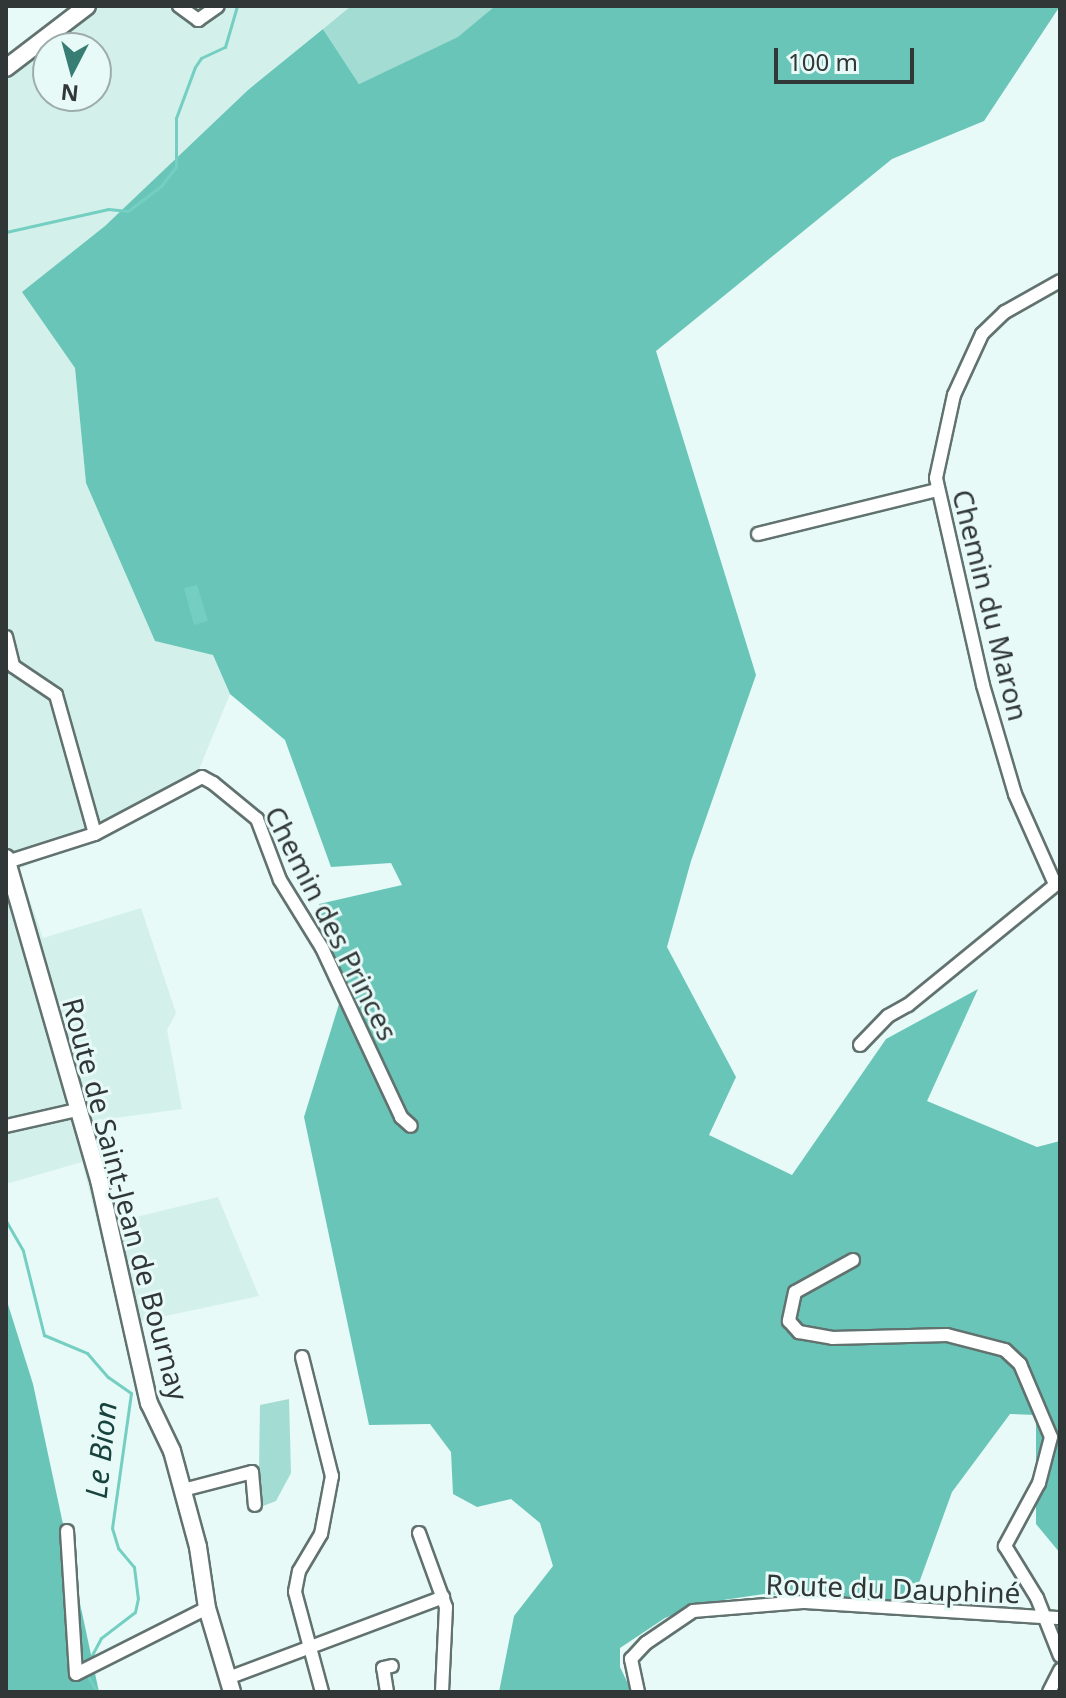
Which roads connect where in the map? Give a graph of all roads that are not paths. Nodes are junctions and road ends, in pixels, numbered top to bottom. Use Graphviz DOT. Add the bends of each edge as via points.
graph roads {
  1 [pos="87,6"];
  2 [pos="179,6"];
  3 [pos="218,6"];
  4 [pos="6,68"];
  5 [pos="1060,281"];
  6 [pos="937,490"];
  7 [pos="758,534"];
  8 [pos="6,637"];
  9 [pos="95,834"];
  10 [pos="6,860"];
  11 [pos="1058,883"];
  12 [pos="860,1045"];
  13 [pos="77,1110"];
  14 [pos="6,1126"];
  15 [pos="411,1126"];
  16 [pos="853,1260"];
  17 [pos="302,1357"];
  18 [pos="183,1490"];
  19 [pos="255,1505"];
  20 [pos="67,1531"];
  21 [pos="419,1533"];
  22 [pos="443,1597"];
  23 [pos="207,1608"];
  24 [pos="1054,1618"];
  25 [pos="307,1646"];
  26 [pos="1060,1656"];
  27 [pos="392,1666"];
  28 [pos="1060,1670"];
  29 [pos="230,1685"];
  30 [pos="322,1692"];
  31 [pos="387,1692"];
  32 [pos="442,1692"];
  33 [pos="638,1692"];
  34 [pos="1049,1692"];
  1 -- 4 [label="main road"];
  2 -- 3 [label="street" via="198,20"];
  5 -- 6 [label="street, Chemin du Maron" via="1005,312 982,334 965,362 943,438"];
  6 -- 7 [label="street"];
  6 -- 11 [label="street, Chemin du Maron" via="1015,794"];
  8 -- 9 [label="street" via="13,666 56,695"];
  9 -- 10 [label="street, Chemin des Princes"];
  9 -- 15 [label="street, Chemin des Princes" via="202,777 245,805 257,819 292,903 322,948 401,1117"];
  10 -- 13 [label="main road, Route de Saint-Jean de Bournay"];
  11 -- 12 [label="street" via="888,1016"];
  13 -- 14 [label="street"];
  13 -- 18 [label="main road, Route de Saint-Jean de Bournay" via="99,1180 149,1403"];
  16 -- 24 [label="street" via="795,1292 789,1321 799,1332 832,1338 947,1335 1005,1350 1020,1364 1051,1437 1039,1483 1005,1546"];
  17 -- 25 [label="street" via="332,1476 321,1534 299,1571 295,1592"];
  18 -- 19 [label="street" via="252,1472"];
  18 -- 23 [label="main road, Route de Saint-Jean de Bournay"];
  20 -- 23 [label="street" via="76,1674"];
  21 -- 22 [label="street"];
  22 -- 25 [label="street"];
  22 -- 32 [label="street"];
  23 -- 29 [label="main road, Route de Saint-Jean de Bournay"];
  24 -- 26 [label="street"];
  24 -- 33 [label="street, Route du Dauphiné" via="803,1602 693,1611 631,1659"];
  25 -- 29 [label="street"];
  25 -- 30 [label="street"];
  27 -- 31 [label="street" via="383,1668"];
  28 -- 34 [label="street"];
}
